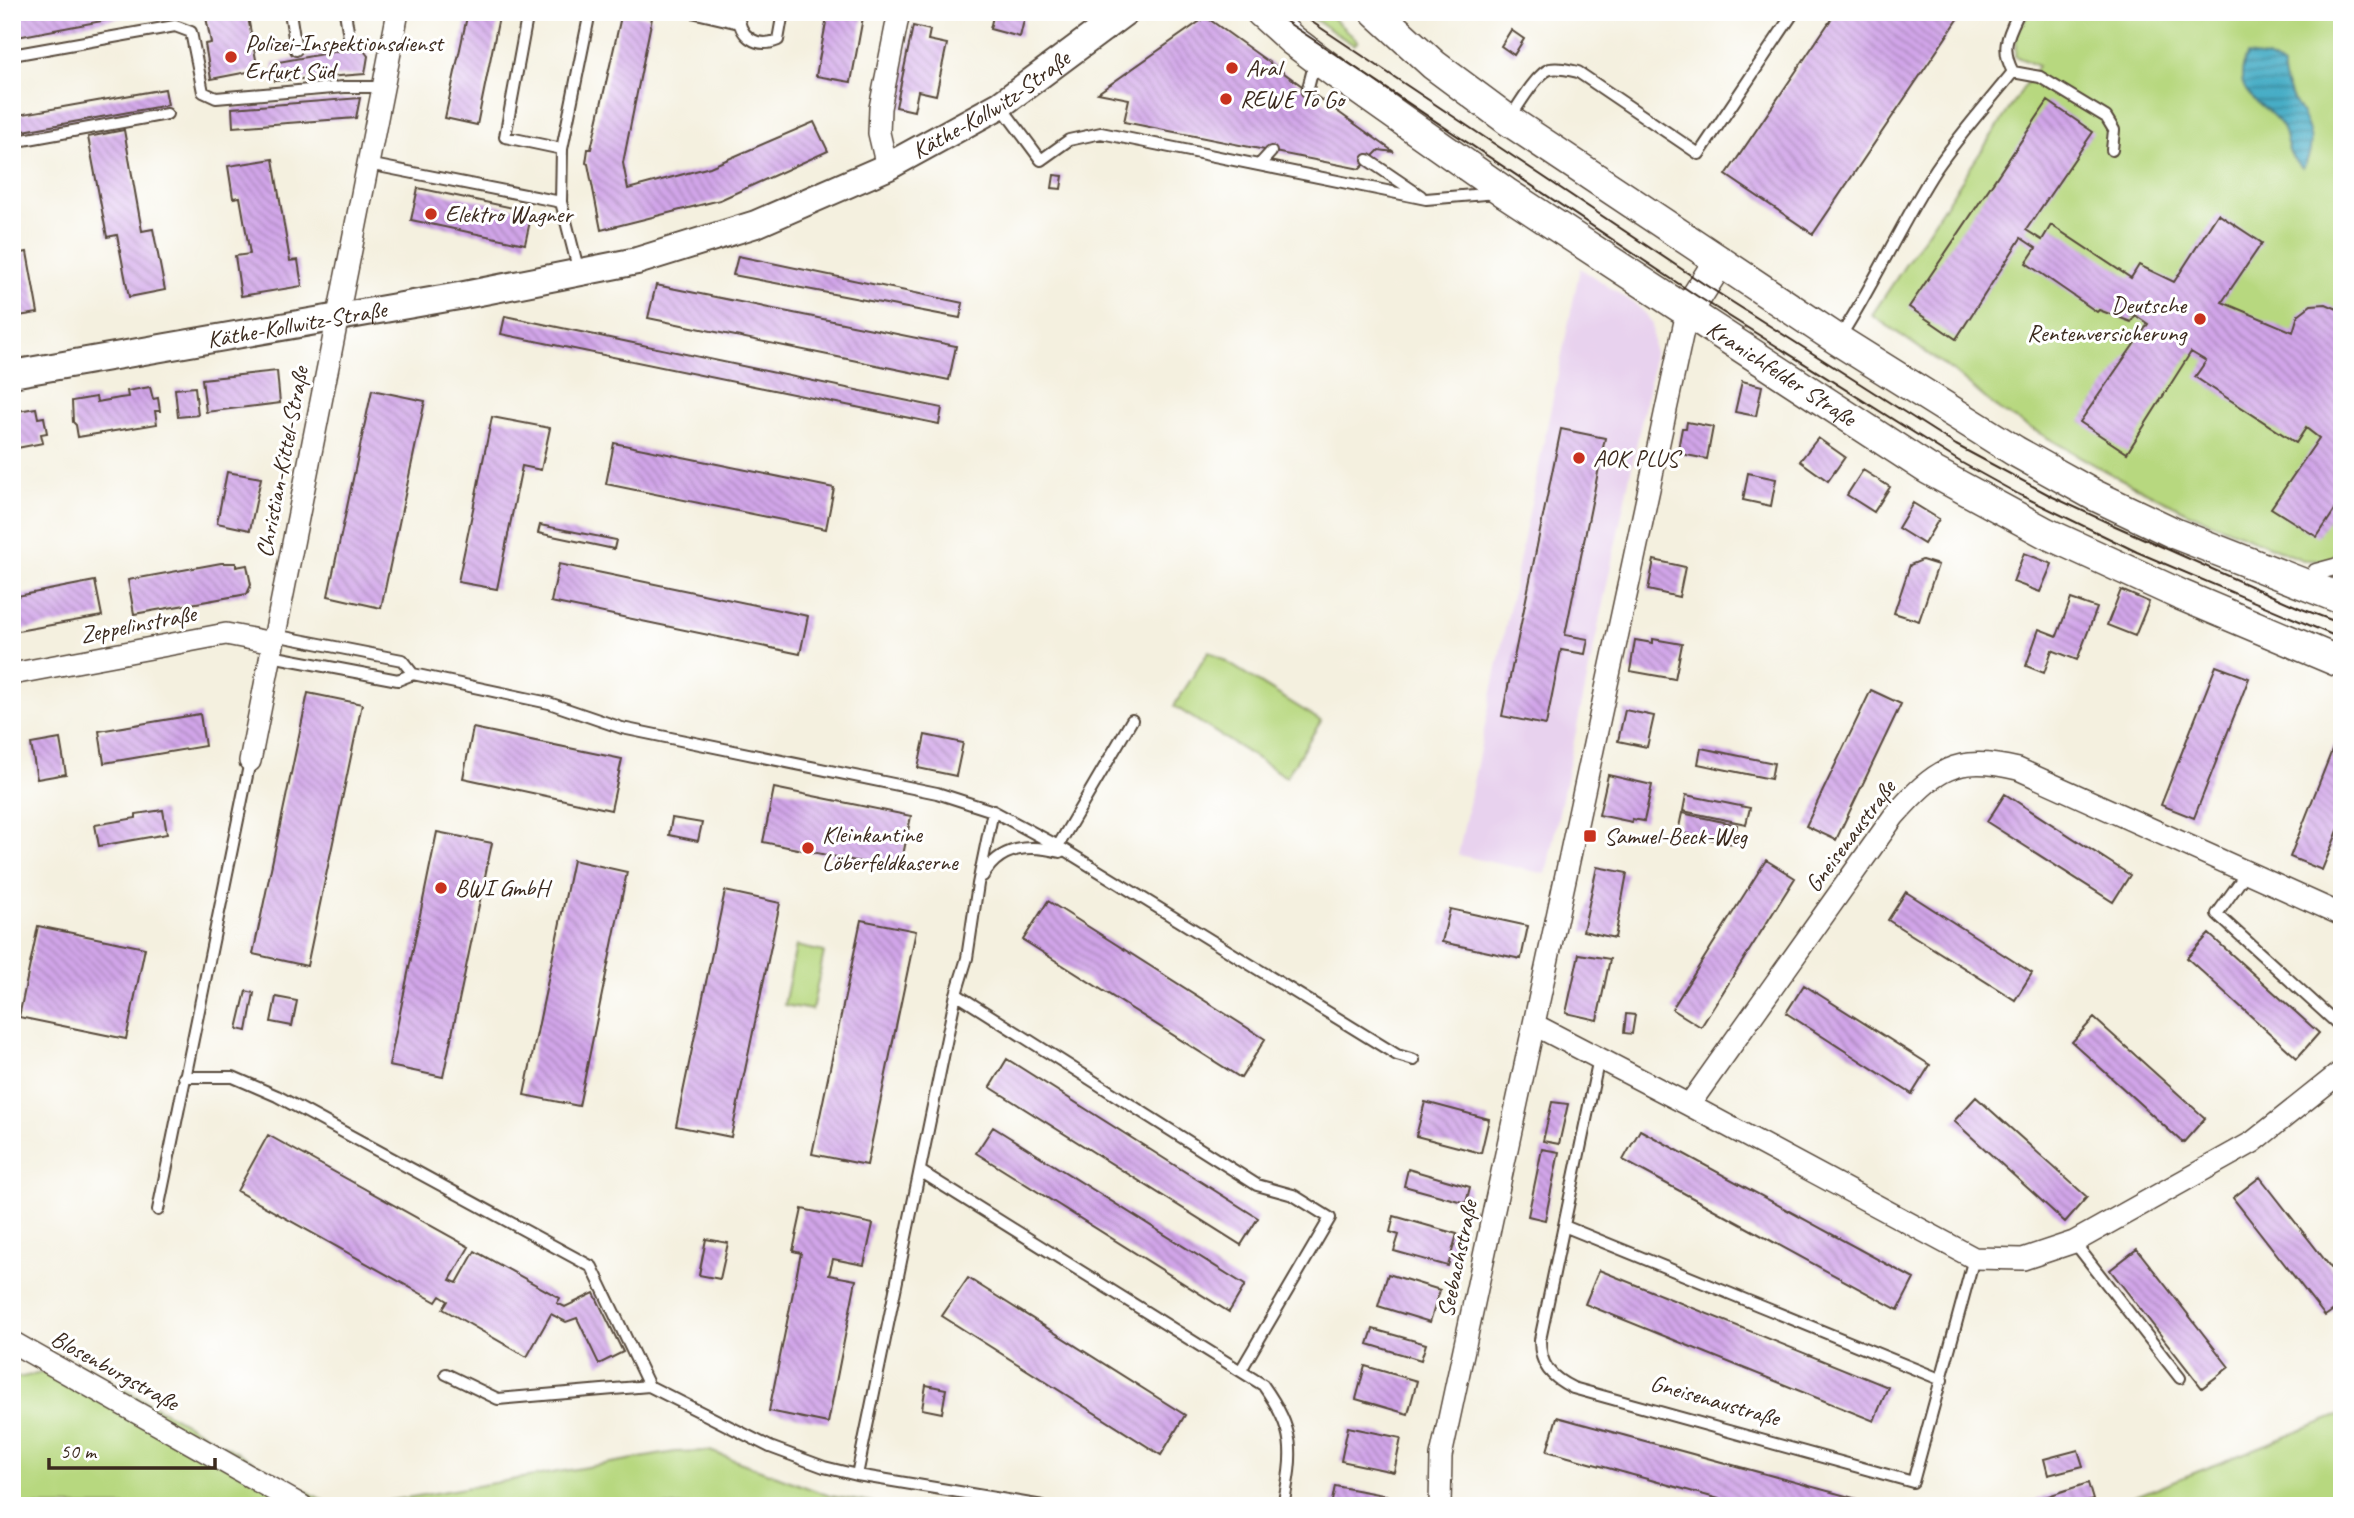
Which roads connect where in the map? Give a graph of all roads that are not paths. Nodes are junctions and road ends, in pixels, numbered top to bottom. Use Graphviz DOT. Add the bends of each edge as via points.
graph roads {
  1 [pos="290,12"];
  2 [pos="345,12"];
  3 [pos="398,12"];
  4 [pos="528,12"];
  5 [pos="590,12"];
  6 [pos="692,12"];
  7 [pos="783,12"];
  8 [pos="899,12"];
  9 [pos="1125,12"];
  10 [pos="1261,12"];
  11 [pos="1376,12"];
  12 [pos="1794,12"];
  13 [pos="2019,12"];
  14 [pos="739,18"];
  15 [pos="350,43"];
  16 [pos="296,50"];
  17 [pos="12,55"];
  18 [pos="1316,58"];
  19 [pos="2013,72"];
  20 [pos="383,87"];
  21 [pos="1307,92"];
  22 [pos="1000,105"];
  23 [pos="167,114"];
  24 [pos="1508,120"];
  25 [pos="12,142"];
  26 [pos="562,149"];
  27 [pos="2112,150"];
  28 [pos="1271,152"];
  29 [pos="1368,160"];
  30 [pos="368,164"];
  31 [pos="1260,164"];
  32 [pos="887,167"];
  33 [pos="1506,192"];
  34 [pos="1426,199"];
  35 [pos="561,202"];
  36 [pos="1719,261"];
  37 [pos="579,272"];
  38 [pos="1687,313"];
  39 [pos="338,316"];
  40 [pos="1838,340"];
  41 [pos="12,374"];
  42 [pos="2342,565"];
  43 [pos="2316,572"];
  44 [pos="2342,599"];
  45 [pos="273,645"];
  46 [pos="2342,663"];
  47 [pos="12,674"];
  48 [pos="413,674"];
  49 [pos="1132,720"];
  50 [pos="250,761"];
  51 [pos="993,811"];
  52 [pos="1058,846"];
  53 [pos="1074,856"];
  54 [pos="2247,872"];
  55 [pos="978,884"];
  56 [pos="2342,915"];
  57 [pos="956,994"];
  58 [pos="1535,1025"];
  59 [pos="2342,1028"];
  60 [pos="1599,1058"];
  61 [pos="1414,1060"];
  62 [pos="2342,1071"];
  63 [pos="184,1077"];
  64 [pos="1689,1105"];
  65 [pos="920,1171"];
  66 [pos="158,1210"];
  67 [pos="1564,1226"];
  68 [pos="2074,1242"];
  69 [pos="1973,1258"];
  70 [pos="12,1342"];
  71 [pos="1241,1370"];
  72 [pos="446,1374"];
  73 [pos="2179,1378"];
  74 [pos="1942,1380"];
  75 [pos="649,1386"];
  76 [pos="857,1475"];
  77 [pos="302,1506"];
  78 [pos="1043,1506"];
  79 [pos="1283,1506"];
  80 [pos="1440,1506"];
  1 -- 16 [label="lane"];
  2 -- 15 [label="lane"];
  3 -- 20 [label="street, Christian-Kittel-Straße"];
  4 -- 26 [label="lane" via="505,137"];
  5 -- 26 [label="lane"];
  6 -- 14 [label="lane"];
  7 -- 14 [label="lane" via="778,40 772,42 755,42 742,31"];
  8 -- 32 [label="street, Käthe-Kollwitz-Straße" via="880,108 879,133"];
  9 -- 22 [label="street, Käthe-Kollwitz-Straße"];
  10 -- 18 [label="main road, Kranichfelder Straße"];
  11 -- 24 [label="main road" via="1434,65"];
  12 -- 24 [label="lane" via="1699,154 1578,72 1563,69 1541,74"];
  13 -- 19 [label="lane" via="2007,37 2005,58"];
  17 -- 20 [label="lane" via="175,26 191,33 204,92 216,97"];
  18 -- 21 [label="lane"];
  18 -- 33 [label="main road, Kranichfelder Straße"];
  19 -- 27 [label="lane" via="2039,77 2106,117 2114,131"];
  19 -- 40 [label="lane" via="1940,164"];
  20 -- 30 [label="street, Christian-Kittel-Straße"];
  22 -- 31 [label="lane" via="1041,160 1069,140 1101,133"];
  22 -- 32 [label="street, Käthe-Kollwitz-Straße"];
  23 -- 25 [label="lane"];
  24 -- 36 [label="main road"];
  26 -- 35 [label="lane"];
  28 -- 31 [label="lane"];
  29 -- 34 [label="lane"];
  30 -- 35 [label="lane"];
  30 -- 39 [label="street, Christian-Kittel-Straße"];
  31 -- 34 [label="lane"];
  32 -- 37 [label="street, Käthe-Kollwitz-Straße" via="756,224 637,261"];
  33 -- 34 [label="lane"];
  33 -- 38 [label="main road, Kranichfelder Straße"];
  35 -- 37 [label="lane"];
  36 -- 38 [label="main road"];
  36 -- 40 [label="main road"];
  37 -- 39 [label="street, Käthe-Kollwitz-Straße"];
  38 -- 46 [label="main road, Kranichfelder Straße" via="1984,501 2046,534"];
  38 -- 58 [label="street"];
  39 -- 41 [label="street, Käthe-Kollwitz-Straße"];
  39 -- 45 [label="street, Christian-Kittel-Straße"];
  40 -- 44 [label="main road" via="2094,495 2176,534"];
  42 -- 43 [label="street"];
  45 -- 47 [label="street, Zeppelinstraße" via="226,634"];
  45 -- 48 [label="lane" via="398,680"];
  45 -- 48 [label="lane" via="402,660"];
  45 -- 50 [label="street, Christian-Kittel-Straße"];
  48 -- 51 [label="lane" via="549,703 622,728 937,793"];
  49 -- 52 [label="lane"];
  50 -- 63 [label="lane, Christian-Kittel-Straße"];
  51 -- 52 [label="lane"];
  51 -- 55 [label="lane"];
  52 -- 53 [label="lane"];
  53 -- 55 [label="lane" via="1025,846 988,867"];
  53 -- 61 [label="lane" via="1381,1046"];
  54 -- 56 [label="street, Gneisenaustraße"];
  54 -- 59 [label="lane" via="2217,914"];
  54 -- 64 [label="street, Gneisenaustraße" via="2018,769 1993,763 1948,768 1923,785 1894,816"];
  55 -- 57 [label="lane" via="967,958"];
  57 -- 65 [label="lane"];
  57 -- 71 [label="lane" via="1257,1185 1293,1195 1330,1218"];
  58 -- 60 [label="street"];
  58 -- 80 [label="street, Seebachstraße" via="1441,1456"];
  60 -- 64 [label="street"];
  60 -- 67 [label="lane, Gneisenaustraße"];
  62 -- 68 [label="street" via="2253,1142"];
  63 -- 66 [label="lane, Christian-Kittel-Straße"];
  63 -- 75 [label="lane" via="233,1077 276,1096 592,1267"];
  64 -- 69 [label="street"];
  65 -- 71 [label="lane"];
  65 -- 76 [label="lane"];
  67 -- 74 [label="lane"];
  67 -- 74 [label="lane, Gneisenaustraße" via="1540,1354 1547,1371 1573,1388 1913,1482"];
  68 -- 69 [label="street" via="2023,1259"];
  68 -- 73 [label="lane"];
  69 -- 74 [label="lane, Gneisenaustraße"];
  70 -- 77 [label="street, Blosenburgstraße"];
  71 -- 79 [label="lane" via="1263,1385 1281,1410 1291,1439"];
  72 -- 75 [label="lane" via="498,1399"];
  75 -- 76 [label="lane" via="770,1447"];
  76 -- 78 [label="lane"];
}
